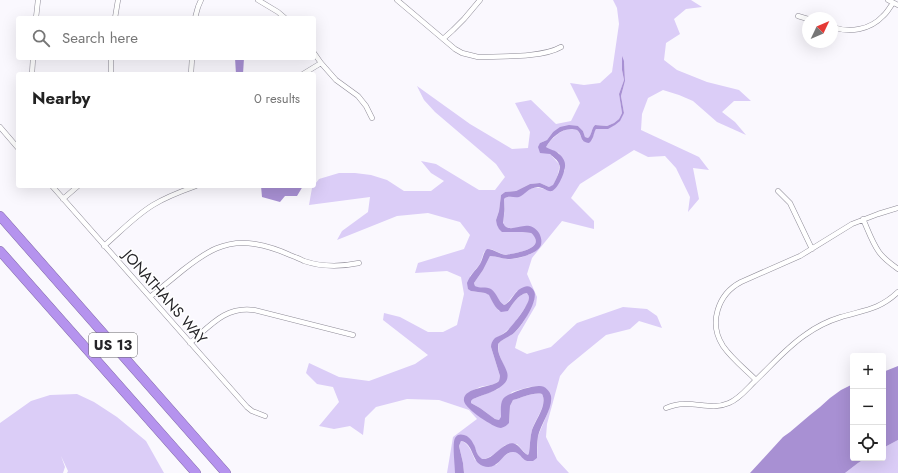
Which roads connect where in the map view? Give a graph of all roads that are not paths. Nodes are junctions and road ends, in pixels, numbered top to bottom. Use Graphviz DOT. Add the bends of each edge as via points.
graph roads {
  1 [pos="38,0"];
  2 [pos="118,0"];
  3 [pos="201,0"];
  4 [pos="258,0"];
  5 [pos="396,0"];
  6 [pos="480,0"];
  7 [pos="891,2"];
  8 [pos="898,5"];
  9 [pos="36,16"];
  10 [pos="115,16"];
  11 [pos="196,16"];
  12 [pos="283,16"];
  13 [pos="798,16"];
  14 [pos="802,17"];
  15 [pos="838,29"];
  16 [pos="443,38"];
  17 [pos="561,47"];
  18 [pos="316,56"];
  19 [pos="33,60"];
  20 [pos="111,60"];
  21 [pos="192,60"];
  22 [pos="321,63"];
  23 [pos="32,72"];
  24 [pos="111,72"];
  25 [pos="191,72"];
  26 [pos="306,72"];
  27 [pos="372,118"];
  28 [pos="0,127"];
  29 [pos="16,146"];
  30 [pos="54,188"];
  31 [pos="75,188"];
  32 [pos="191,188"];
  33 [pos="778,191"];
  34 [pos="62,198"];
  35 [pos="898,208"];
  36 [pos="0,216"];
  37 [pos="863,219"];
  38 [pos="104,246"];
  39 [pos="812,249"];
  40 [pos="0,251"];
  41 [pos="359,263"];
  42 [pos="898,269"];
  43 [pos="898,292"];
  44 [pos="150,297"];
  45 [pos="353,335"];
  46 [pos="190,343"];
  47 [pos="756,380"];
  48 [pos="666,408"];
  49 [pos="265,416"];
  50 [pos="196,473"];
  51 [pos="226,473"];
  1 -- 9 [label="street"];
  2 -- 10 [label="street"];
  3 -- 11 [label="street"];
  4 -- 12 [label="street"];
  5 -- 16 [label="street"];
  6 -- 16 [label="street"];
  7 -- 8 [label="street"];
  7 -- 15 [label="street" via="883,16 870,26 852,30"];
  13 -- 14 [label="street"];
  16 -- 17 [label="street" via="455,50 478,57 526,55"];
  18 -- 22 [label="street"];
  19 -- 23 [label="street"];
  20 -- 24 [label="street"];
  21 -- 25 [label="street"];
  22 -- 26 [label="street"];
  22 -- 27 [label="street" via="336,80 358,96"];
  28 -- 29 [label="street"];
  30 -- 34 [label="street, JONATHANS WAY"];
  31 -- 34 [label="street"];
  32 -- 38 [label="street" via="153,205"];
  33 -- 39 [label="street" via="793,207"];
  34 -- 38 [label="street, JONATHANS WAY"];
  35 -- 37 [label="street"];
  36 -- 51 [label="highway, US 13"];
  37 -- 39 [label="street"];
  37 -- 42 [label="street" via="878,250"];
  38 -- 44 [label="street, JONATHANS WAY"];
  39 -- 47 [label="street" via="736,284 720,304 716,326 720,340 728,352"];
  40 -- 50 [label="highway, US 13"];
  41 -- 44 [label="street" via="327,266 304,261 256,244 226,245 205,253"];
  43 -- 47 [label="street" via="880,305 831,321 810,332"];
  44 -- 46 [label="street, JONATHANS WAY"];
  45 -- 46 [label="street" via="254,310 239,310 224,315"];
  46 -- 49 [label="street, JONATHANS WAY" via="246,407"];
  47 -- 48 [label="street" via="739,397 727,404 707,407 682,404"];
}
